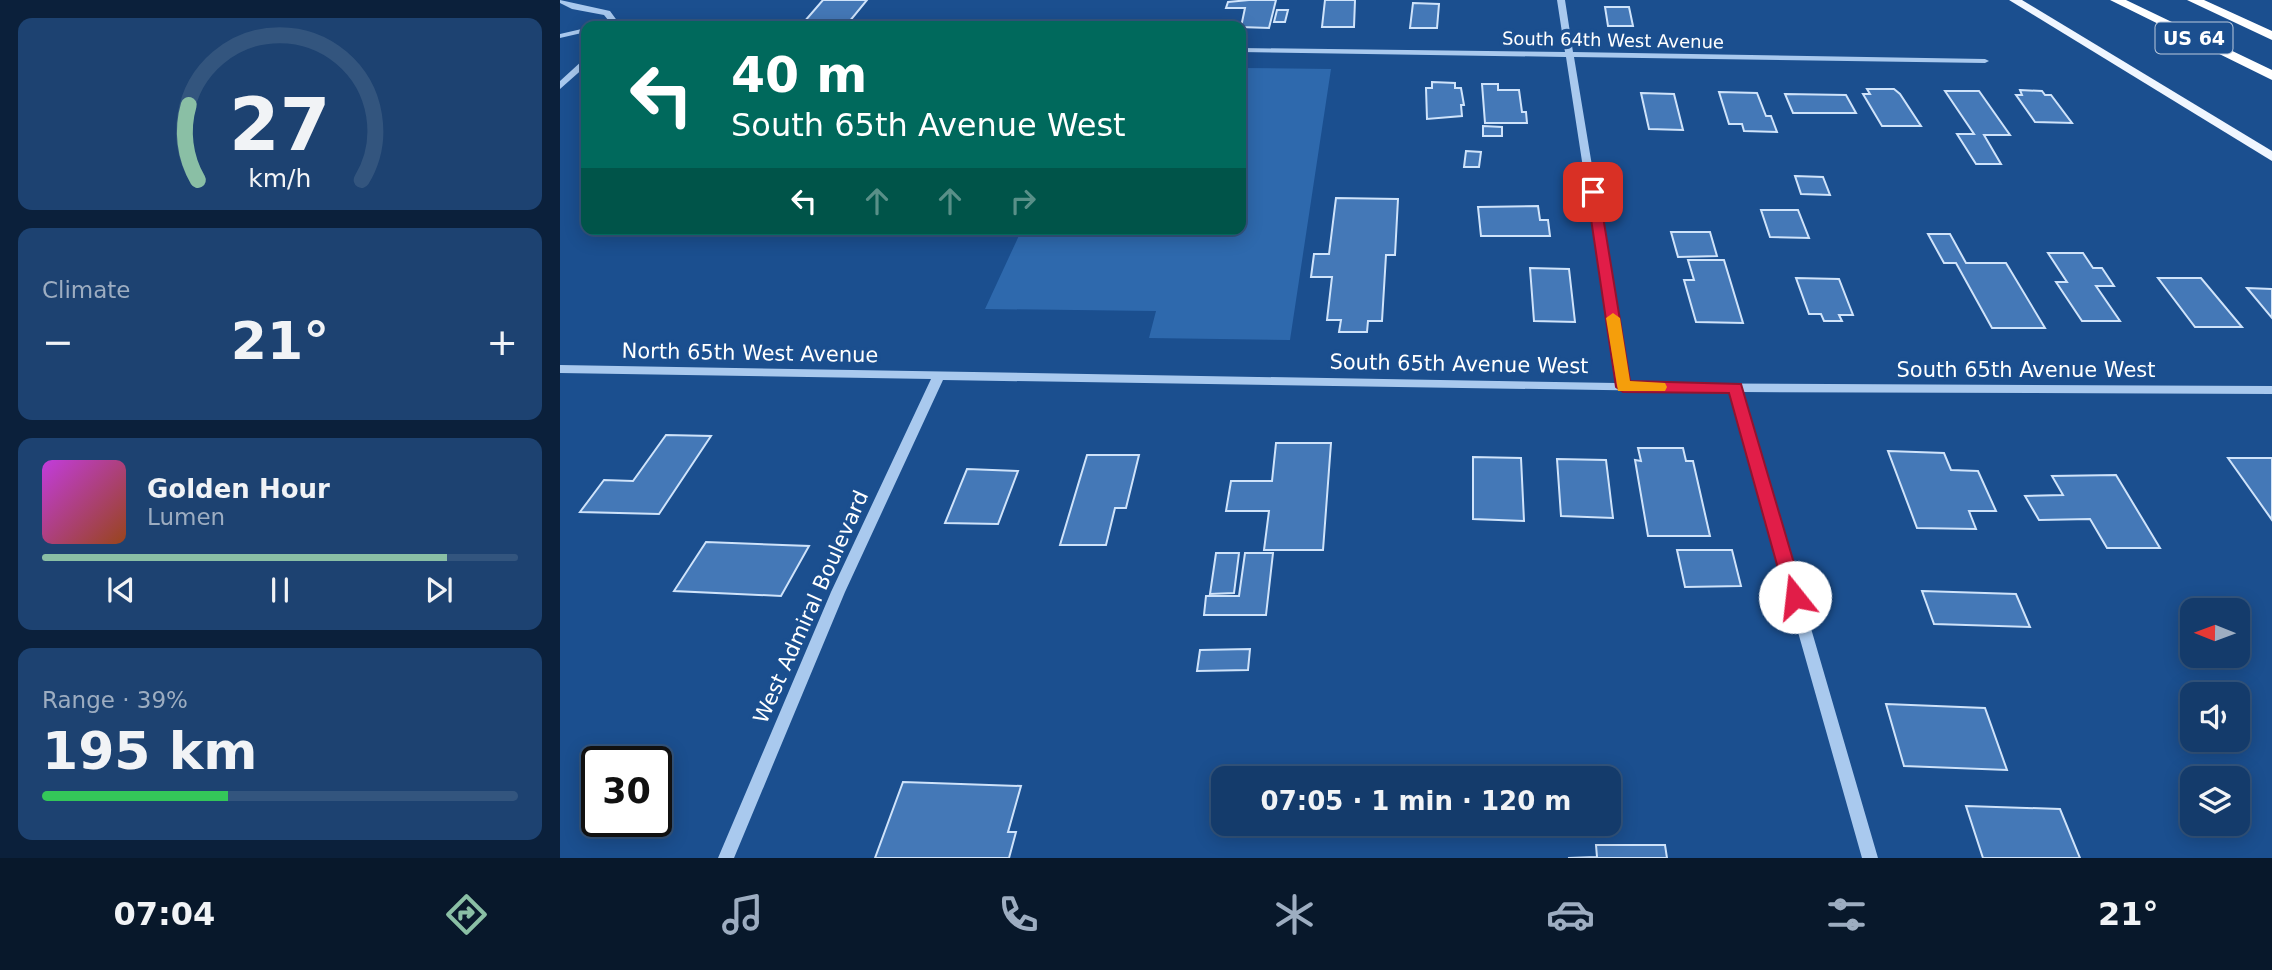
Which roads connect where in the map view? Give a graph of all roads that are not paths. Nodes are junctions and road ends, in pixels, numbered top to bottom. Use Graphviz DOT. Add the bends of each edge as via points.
graph roads {
  1 [pos="560,0"];
  2 [pos="1561,0"];
  3 [pos="2014,0"];
  4 [pos="2116,0"];
  5 [pos="2193,0"];
  6 [pos="614,21"];
  7 [pos="581,31"];
  8 [pos="560,36"];
  9 [pos="2272,36"];
  10 [pos="1246,50"];
  11 [pos="1571,56"];
  12 [pos="1985,61"];
  13 [pos="581,67"];
  14 [pos="2272,76"];
  15 [pos="560,86"];
  16 [pos="2272,157"];
  17 [pos="560,369"];
  18 [pos="939,375"];
  19 [pos="1623,387"];
  20 [pos="1735,388"];
  21 [pos="2272,390"];
  22 [pos="726,858"];
  23 [pos="1870,858"];
  1 -- 6 [label="street" via="607,13"];
  2 -- 11 [label="street"];
  3 -- 16 [label="main road"];
  4 -- 14 [label="highway, US 64"];
  5 -- 9 [label="highway, US 64"];
  7 -- 8 [label="street"];
  10 -- 11 [label="street, South 64th West Avenue"];
  11 -- 12 [label="street, South 64th West Avenue"];
  11 -- 19 [label="street"];
  13 -- 15 [label="lane"];
  17 -- 18 [label="street, North 65th West Avenue"];
  18 -- 19 [label="street, South 65th Avenue West"];
  18 -- 22 [label="street, West Admiral Boulevard" via="838,592"];
  19 -- 20 [label="street, South 65th Avenue West"];
  20 -- 21 [label="street, South 65th Avenue West"];
  20 -- 23 [label="street"];
}
